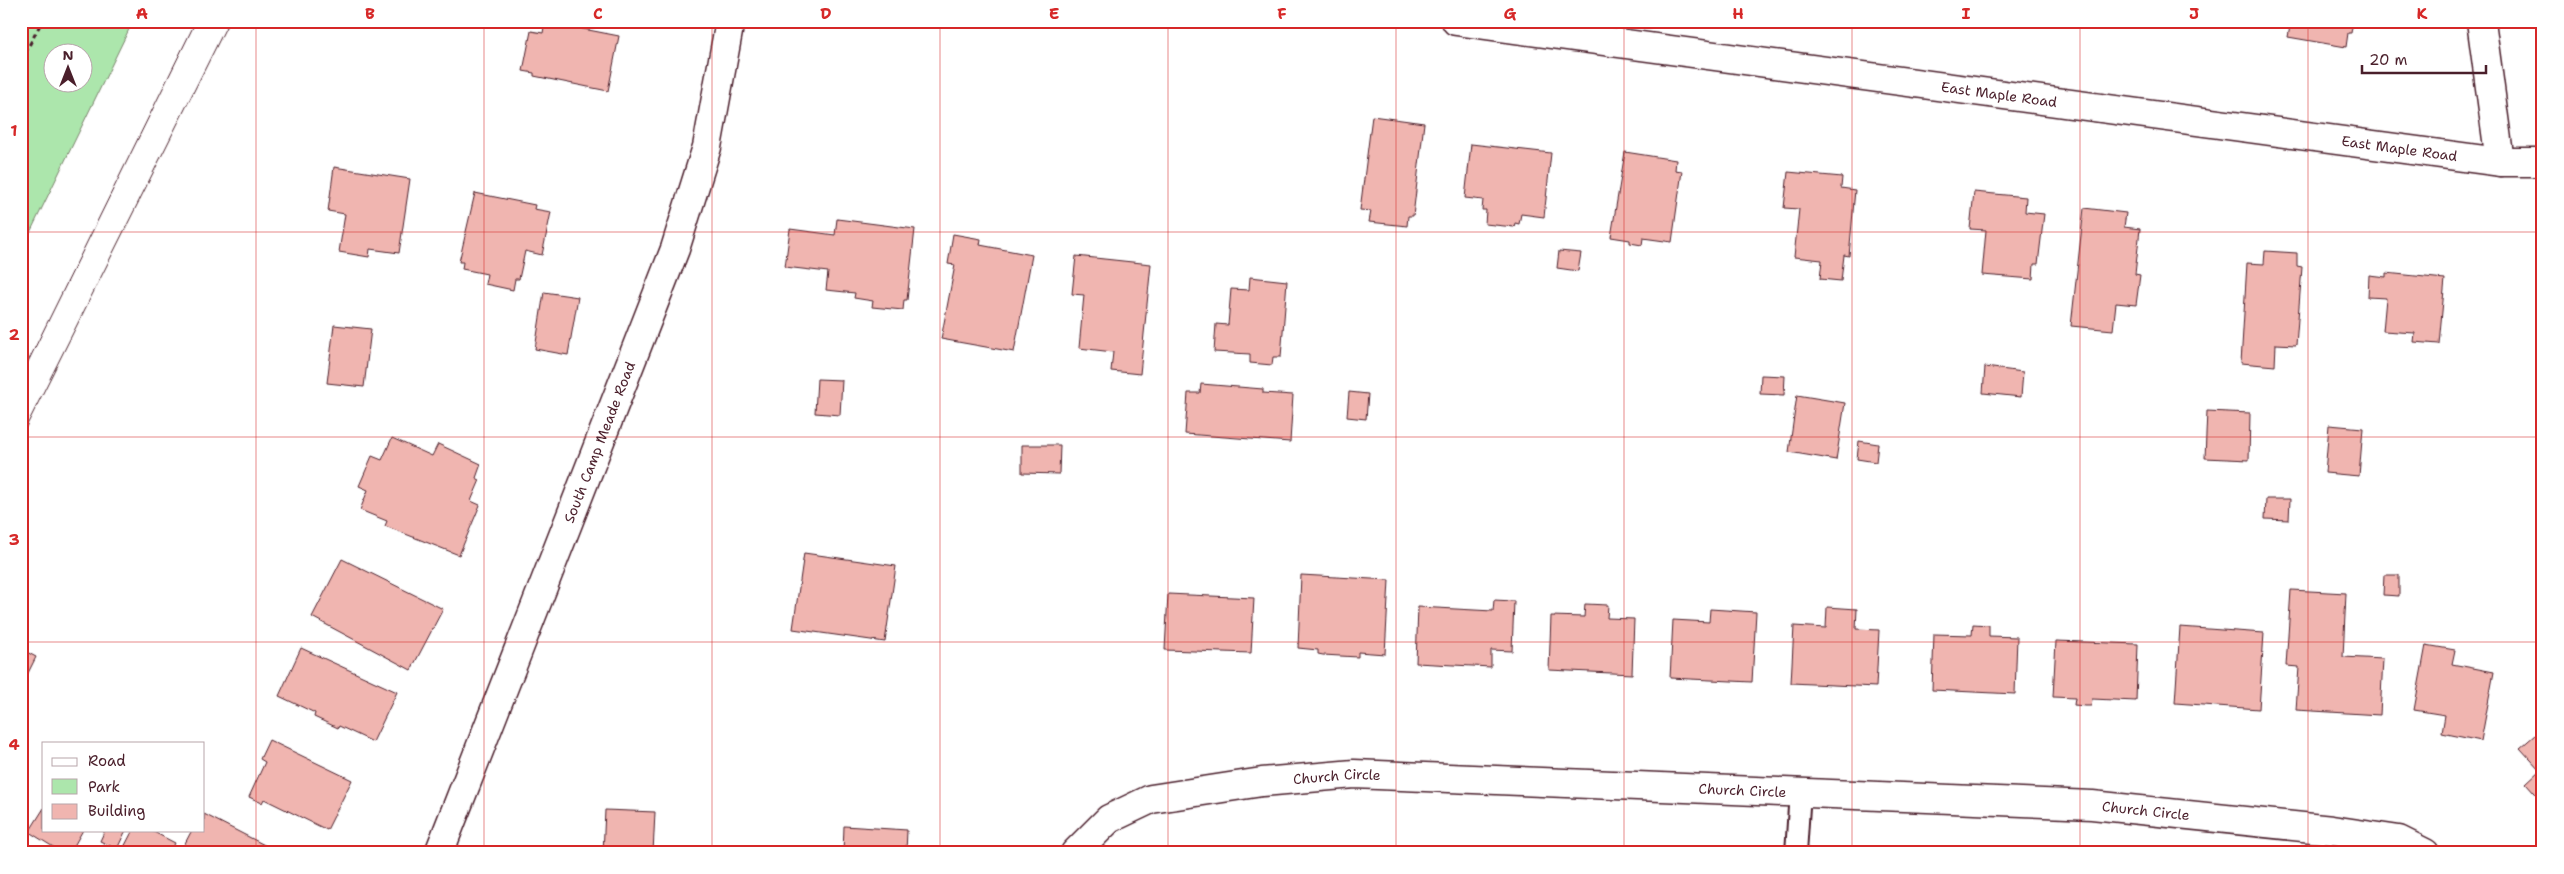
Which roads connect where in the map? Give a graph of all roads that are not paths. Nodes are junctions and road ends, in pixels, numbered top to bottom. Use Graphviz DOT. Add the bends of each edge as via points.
graph roads {
  1 [pos="730,21"];
  2 [pos="1456,21"];
  3 [pos="2482,21"];
  4 [pos="2500,162"];
  5 [pos="2543,162"];
  6 [pos="1800,791"];
  7 [pos="439,853"];
  8 [pos="1075,853"];
  9 [pos="1796,853"];
  10 [pos="2425,853"];
  1 -- 7 [label="main road, South Camp Meade Road" via="707,147 675,249"];
  2 -- 4 [label="main road, East Maple Road"];
  3 -- 4 [label="main road"];
  4 -- 5 [label="main road, East Maple Road"];
  6 -- 8 [label="main road, Church Circle" via="1354,774 1262,782 1151,800 1109,819"];
  6 -- 9 [label="lane"];
  6 -- 10 [label="main road, Church Circle" via="2092,805 2399,840"];
}
